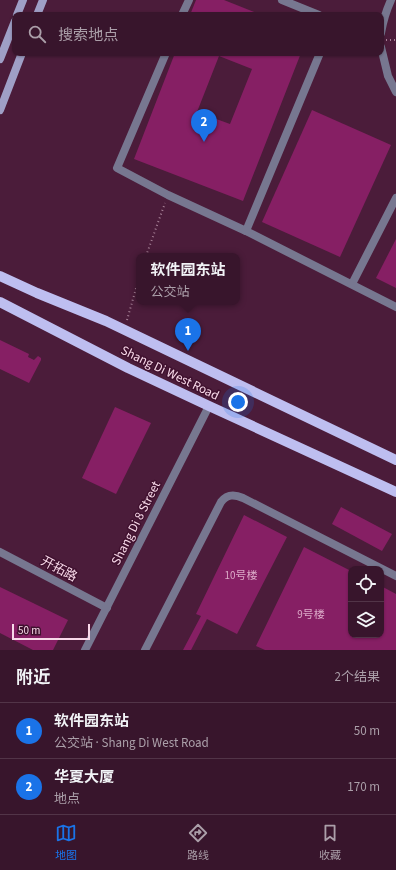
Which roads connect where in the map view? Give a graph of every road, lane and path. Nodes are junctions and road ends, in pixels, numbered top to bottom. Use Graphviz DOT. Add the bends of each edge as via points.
graph roads {
  1 [pos="23,0"];
  2 [pos="43,0"];
  3 [pos="189,0"];
  4 [pos="282,0"];
  5 [pos="391,0"];
  6 [pos="18,12"];
  7 [pos="38,12"];
  8 [pos="183,12"];
  9 [pos="312,12"];
  10 [pos="384,19"];
  11 [pos="12,29"];
  12 [pos="384,40"];
  13 [pos="396,40"];
  14 [pos="21,56"];
  15 [pos="165,56"];
  16 [pos="319,56"];
  17 [pos="383,56"];
  18 [pos="0,59"];
  19 [pos="396,92"];
  20 [pos="0,110"];
  21 [pos="168,195"];
  22 [pos="396,198"];
  23 [pos="246,231"];
  24 [pos="147,253"];
  25 [pos="0,276"];
  26 [pos="352,284"];
  27 [pos="136,288"];
  28 [pos="0,302"];
  29 [pos="396,307"];
  30 [pos="126,321"];
  31 [pos="209,406"];
  32 [pos="396,460"];
  33 [pos="396,492"];
  34 [pos="0,552"];
  35 [pos="396,576"];
  36 [pos="107,608"];
  37 [pos="85,650"];
  38 [pos="145,650"];
  1 -- 6 [label="main road"];
  2 -- 7 [label="main road"];
  3 -- 8 [label="street"];
  4 -- 9 [label="street"];
  5 -- 10 [label="street"];
  11 -- 18 [label="main road"];
  12 -- 13 [label="path"];
  14 -- 20 [label="main road"];
  15 -- 21 [label="street" via="118,168"];
  16 -- 23 [label="street"];
  17 -- 19 [label="street" via="388,76"];
  21 -- 23 [label="street"];
  21 -- 24 [label="path"];
  22 -- 26 [label="street"];
  23 -- 26 [label="street"];
  25 -- 32 [label="main road, Shang Di West Road" via="106,322"];
  26 -- 29 [label="street"];
  27 -- 30 [label="path"];
  28 -- 31 [label="main road, Shang Di West Road" via="128,368"];
  31 -- 33 [label="main road, Shang Di West Road"];
  31 -- 36 [label="street, Shang Di 8 Street"];
  34 -- 36 [label="street, 开拓路"];
  35 -- 38 [label="street" via="243,498 230,495 221,502"];
  36 -- 37 [label="street, Shang Di 8 Street"];
}
